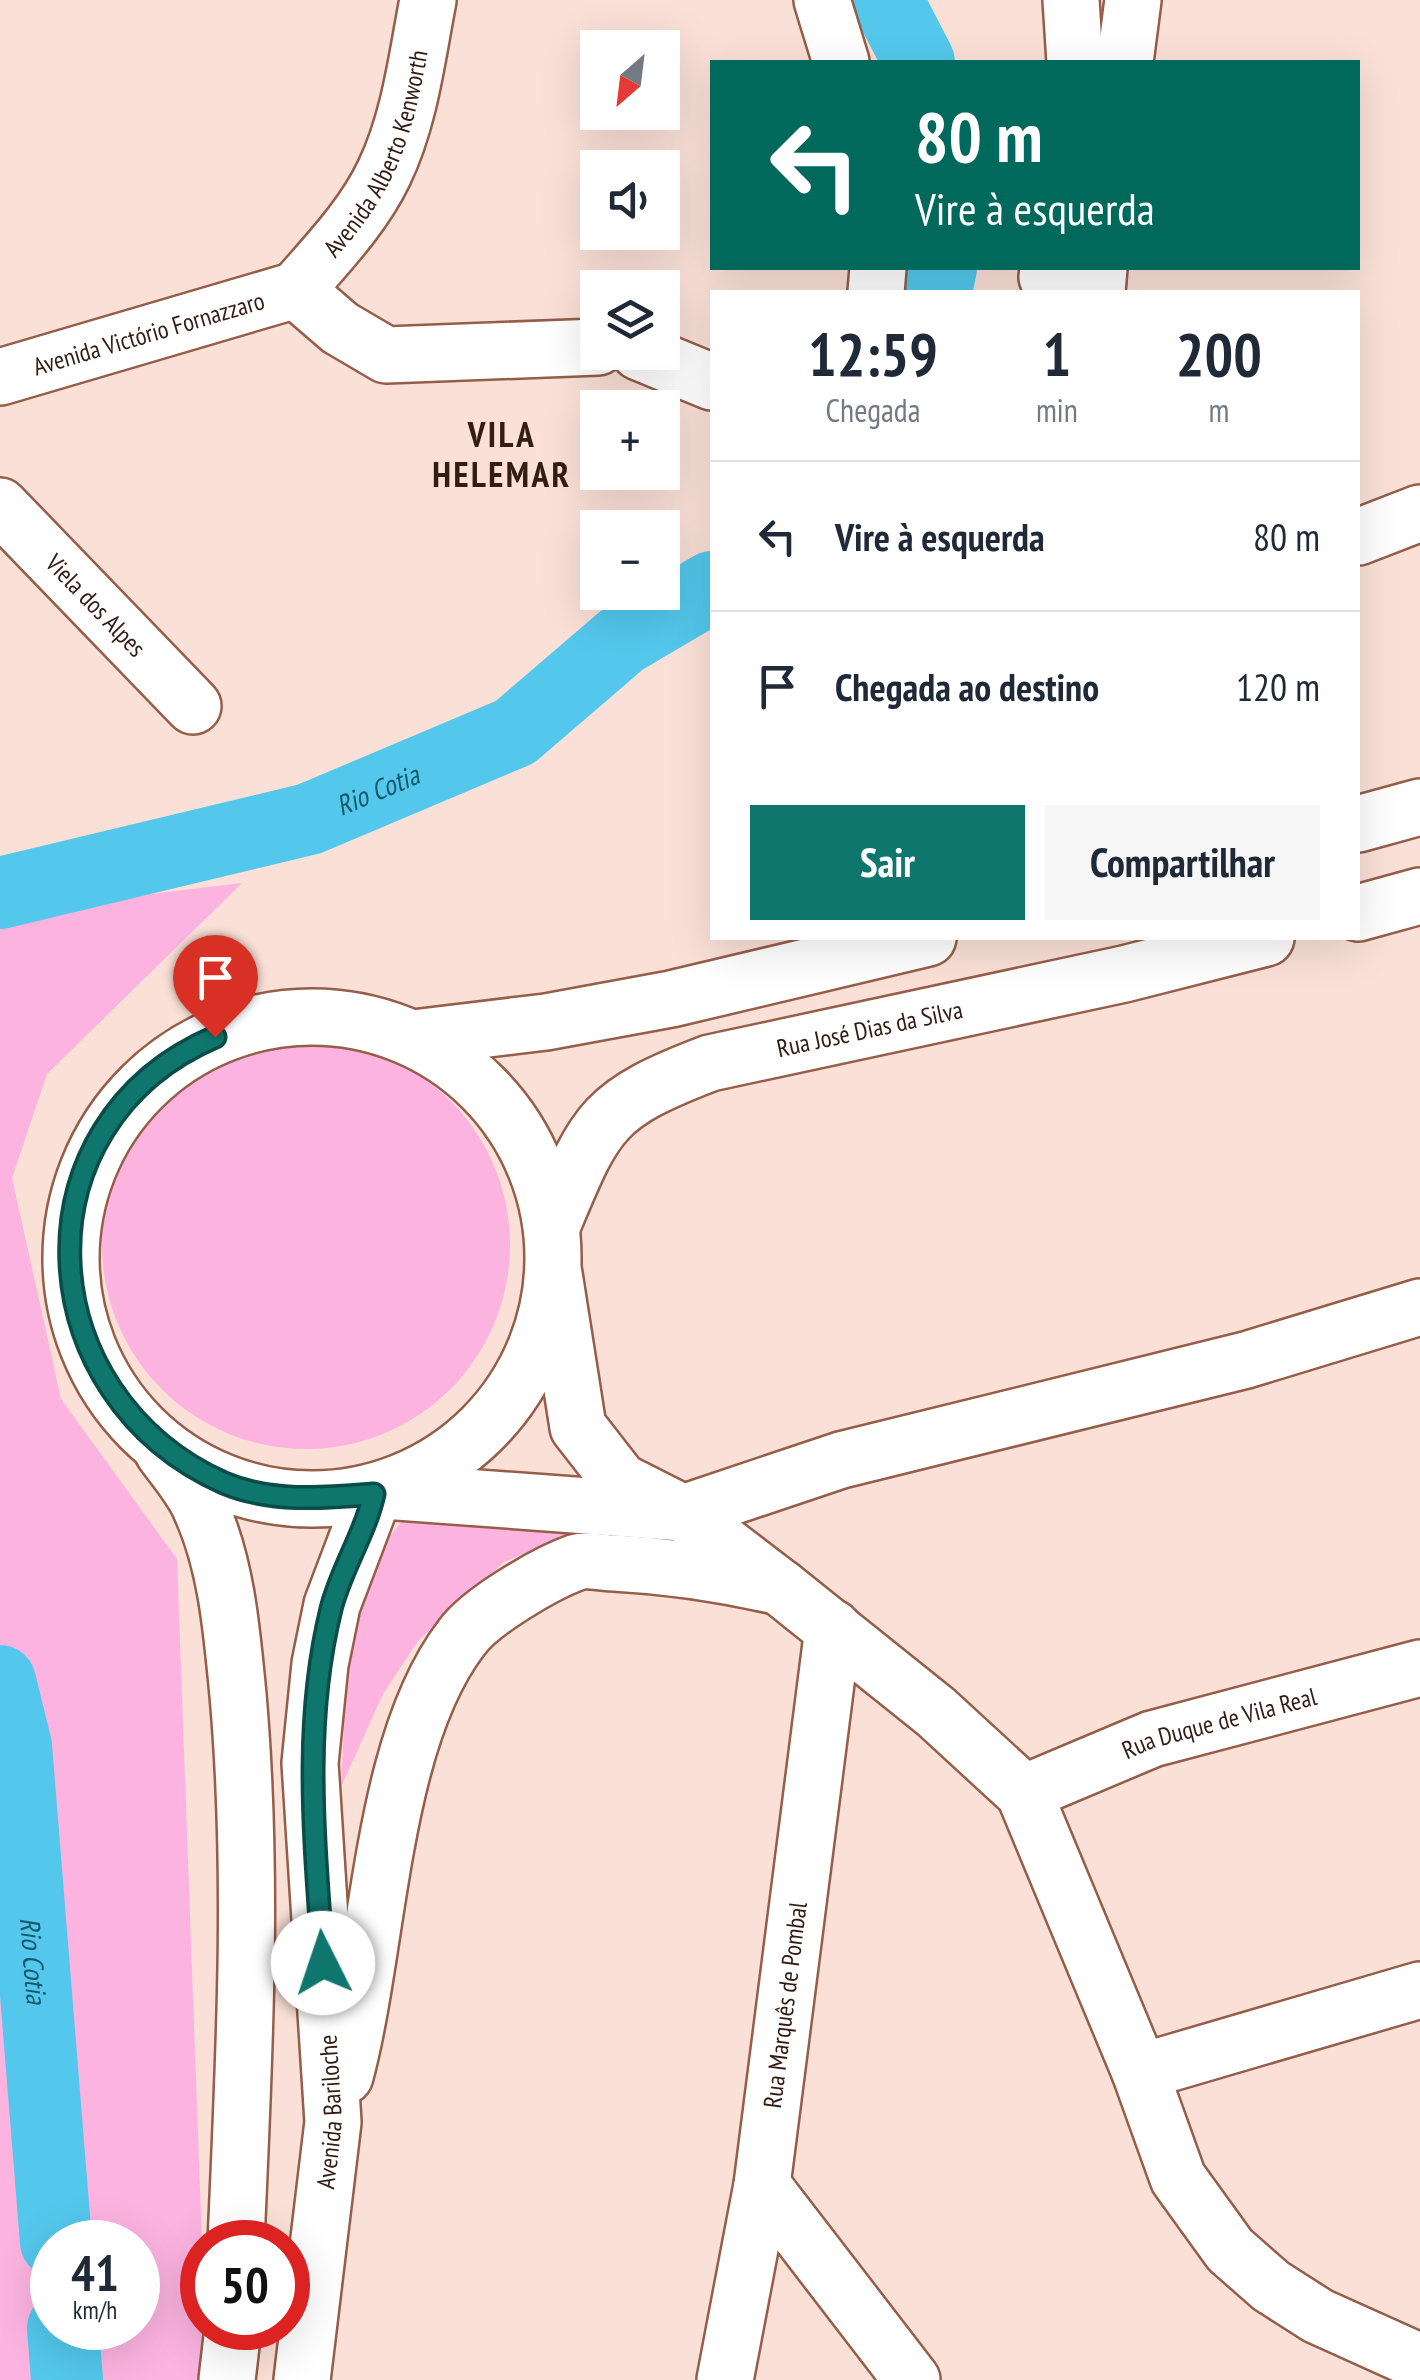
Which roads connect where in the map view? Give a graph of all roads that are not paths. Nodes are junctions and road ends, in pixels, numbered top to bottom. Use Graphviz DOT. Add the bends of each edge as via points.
graph roads {
  1 [pos="428,0"];
  2 [pos="822,0"];
  3 [pos="1071,0"];
  4 [pos="1133,0"];
  5 [pos="840,60"];
  6 [pos="1076,60"];
  7 [pos="1125,60"];
  8 [pos="296,290"];
  9 [pos="580,349"];
  10 [pos="680,369"];
  11 [pos="0,376"];
  12 [pos="710,381"];
  13 [pos="0,506"];
  14 [pos="1420,513"];
  15 [pos="1360,535"];
  16 [pos="193,706"];
  17 [pos="1420,806"];
  18 [pos="1360,823"];
  19 [pos="1420,896"];
  20 [pos="1360,912"];
  21 [pos="920,940"];
  22 [pos="1258,940"];
  23 [pos="413,1038"];
  24 [pos="553,1250"];
  25 [pos="1420,1306"];
  26 [pos="159,1446"];
  27 [pos="379,1492"];
  28 [pos="684,1512"];
  29 [pos="780,1587"];
  30 [pos="833,1628"];
  31 [pos="1420,1668"];
  32 [pos="1024,1793"];
  33 [pos="1420,1990"];
  34 [pos="1140,2072"];
  35 [pos="333,2122"];
  36 [pos="762,2185"];
  37 [pos="237,2220"];
  38 [pos="230,2350"];
  39 [pos="1415,2364"];
  40 [pos="227,2380"];
  41 [pos="302,2380"];
  42 [pos="725,2380"];
  43 [pos="912,2380"];
  1 -- 8 [label="street, Avenida Alberto Kenworth" via="407,107 384,172 351,228"];
  2 -- 5 [label="street"];
  3 -- 6 [label="street"];
  4 -- 7 [label="street"];
  8 -- 9 [label="street" via="340,328 386,355"];
  8 -- 11 [label="street, Avenida Victório Fornazzaro"];
  10 -- 12 [label="street"];
  13 -- 16 [label="street, Viela dos Alpes"];
  14 -- 15 [label="street"];
  17 -- 18 [label="street"];
  19 -- 20 [label="street"];
  21 -- 23 [label="street" via="671,1000"];
  22 -- 24 [label="street, Rua José Dias da Silva" via="710,1064 652,1085 589,1138"];
  23 -- 24 [label="street" via="465,1071 507,1114 537,1168"];
  23 -- 26 [label="street" via="338,1018 300,1016 242,1026 188,1048 142,1084 105,1129 80,1181 69,1238 72,1297 88,1353 118,1404"];
  24 -- 27 [label="street" via="540,1342 514,1392 478,1434 433,1468"];
  24 -- 28 [label="street" via="578,1427 620,1480"];
  25 -- 28 [label="street" via="1246,1360 841,1460"];
  26 -- 27 [label="street" via="227,1484 304,1500"];
  26 -- 37 [label="street" via="201,1508 222,1574 234,1659 244,1780 246,1976"];
  27 -- 28 [label="street"];
  27 -- 35 [label="street, Avenida Bariloche" via="332,1606 310,1764"];
  28 -- 29 [label="street"];
  29 -- 30 [label="street"];
  29 -- 35 [label="street" via="694,1568 579,1561 514,1595 463,1635 427,1699 407,1764 388,1837 363,2008"];
  30 -- 32 [label="street"];
  30 -- 36 [label="street, Rua Marquês de Pombal"];
  31 -- 32 [label="street, Rua Duque de Vila Real" via="1152,1740"];
  32 -- 34 [label="street"];
  33 -- 34 [label="street"];
  34 -- 39 [label="street" via="1178,2178 1230,2250 1318,2316"];
  35 -- 41 [label="street, Avenida Bariloche"];
  36 -- 42 [label="street, Rua Marquês de Pombal"];
  36 -- 43 [label="street"];
  38 -- 40 [label="street"];
}
